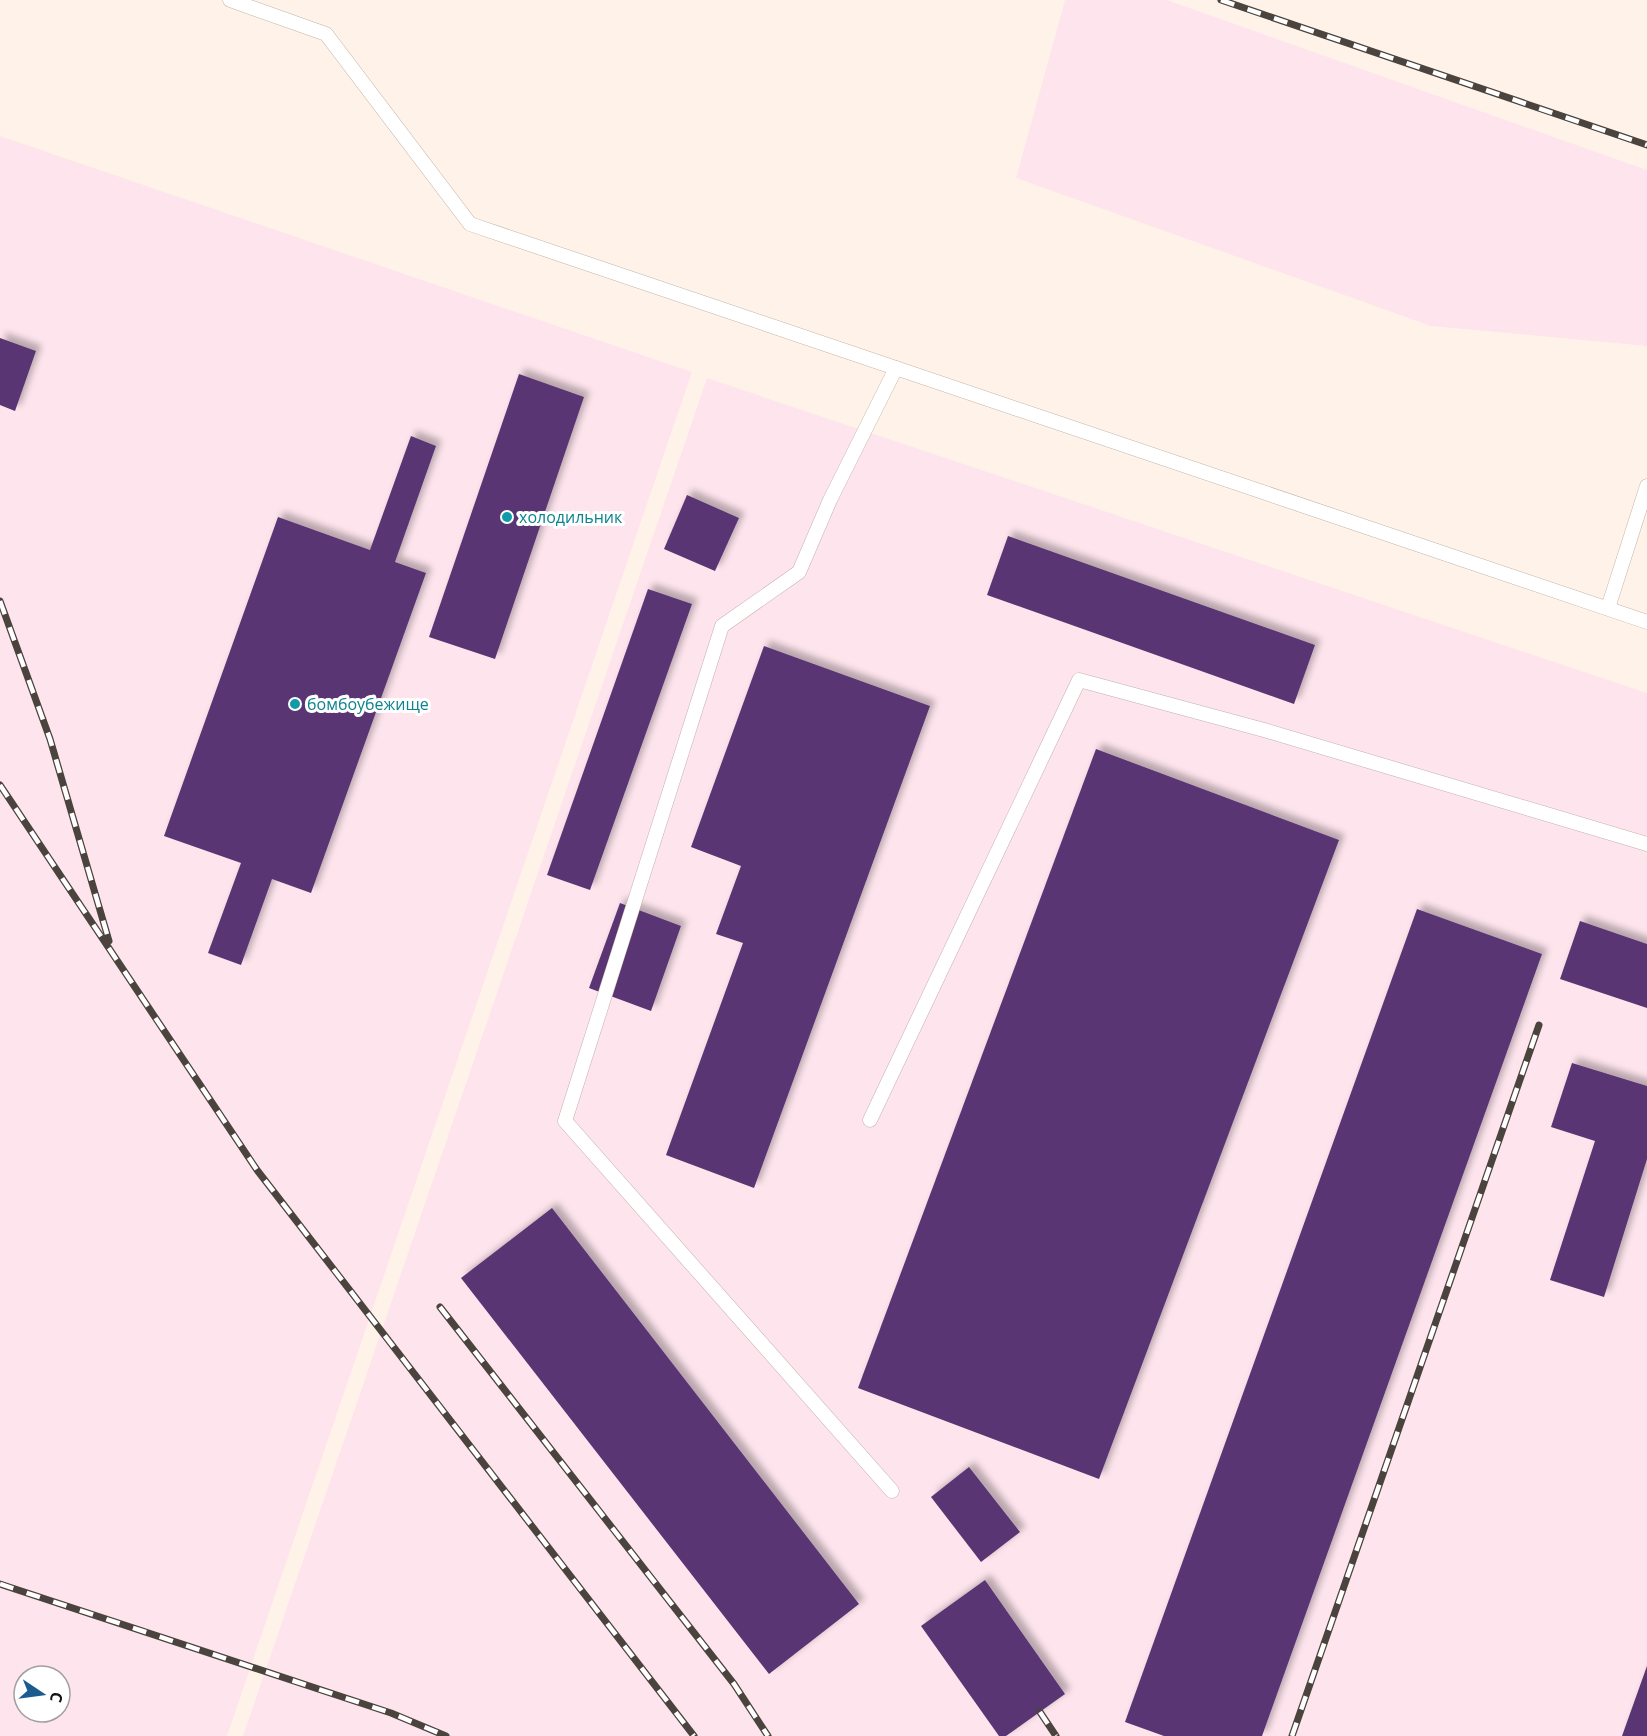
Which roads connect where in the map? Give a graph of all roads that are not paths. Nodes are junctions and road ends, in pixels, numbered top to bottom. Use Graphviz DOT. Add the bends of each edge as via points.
graph roads {
  1 [pos="230,0"];
  2 [pos="896,368"];
  3 [pos="1647,486"];
  4 [pos="1608,608"];
  5 [pos="1647,622"];
  6 [pos="1647,844"];
  7 [pos="870,1120"];
  8 [pos="892,1491"];
  1 -- 2 [label="lane" via="326,34 470,224"];
  2 -- 4 [label="lane"];
  2 -- 8 [label="lane" via="799,572 722,626 565,1121"];
  3 -- 4 [label="lane"];
  4 -- 5 [label="lane"];
  6 -- 7 [label="lane" via="1264,730 1079,680"];
}
